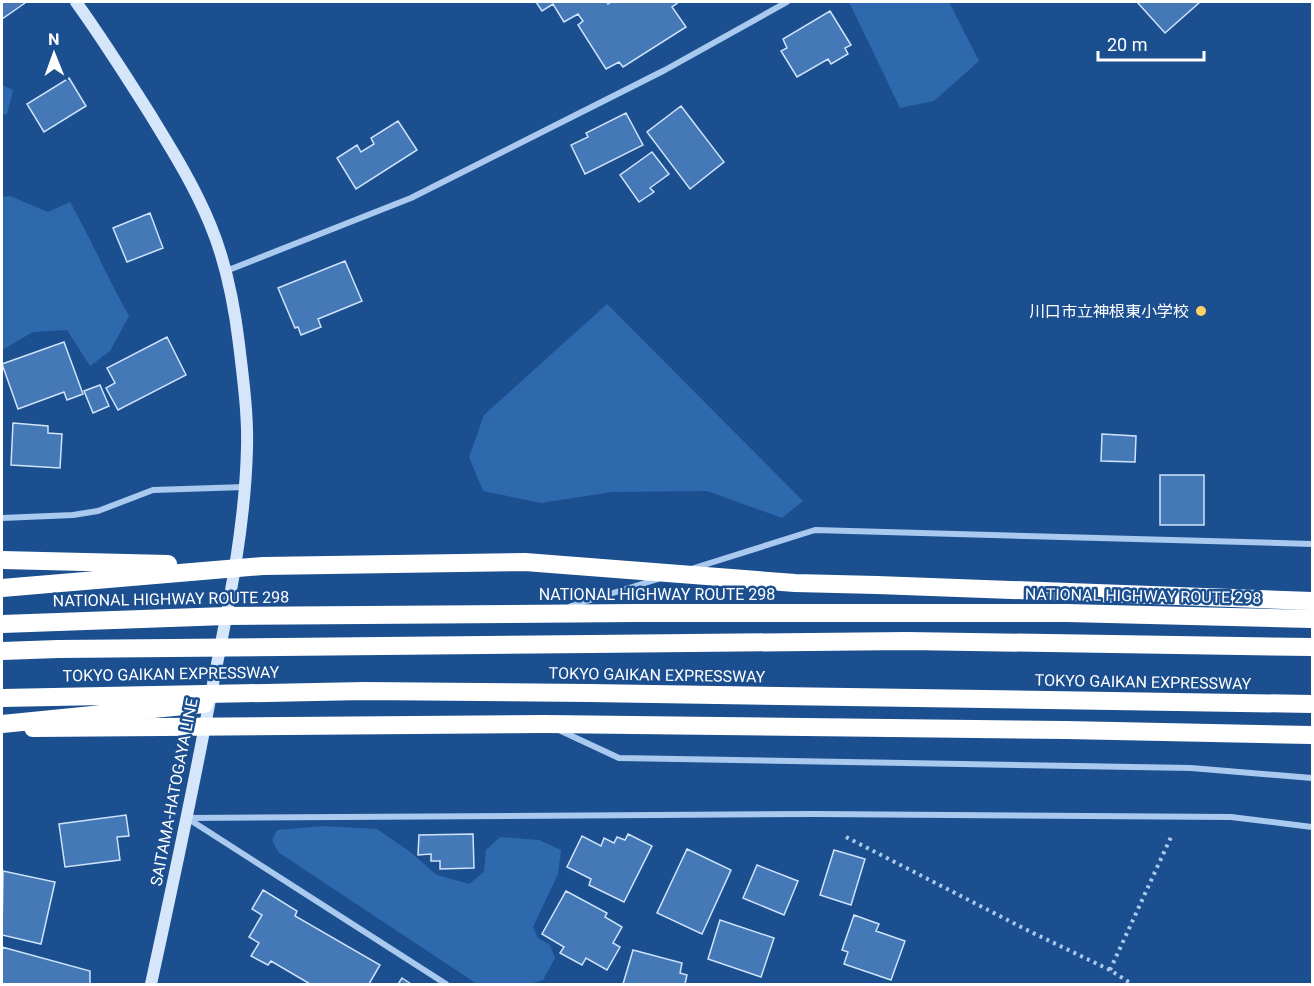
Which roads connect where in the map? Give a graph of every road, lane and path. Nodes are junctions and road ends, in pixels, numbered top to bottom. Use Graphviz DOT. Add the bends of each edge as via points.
graph roads {
  1 [pos="76,2"];
  2 [pos="787,2"];
  3 [pos="226,272"];
  4 [pos="245,487"];
  5 [pos="2,518"];
  6 [pos="1312,544"];
  7 [pos="2,560"];
  8 [pos="262,566"];
  9 [pos="2,588"];
  10 [pos="1312,602"];
  11 [pos="547,614"];
  12 [pos="226,616"];
  13 [pos="1312,619"];
  14 [pos="2,624"];
  15 [pos="1312,647"];
  16 [pos="2,651"];
  17 [pos="364,691"];
  18 [pos="2,698"];
  19 [pos="1312,704"];
  20 [pos="545,724"];
  21 [pos="2,726"];
  22 [pos="205,727"];
  23 [pos="1312,735"];
  24 [pos="1312,778"];
  25 [pos="814,814"];
  26 [pos="1180,817"];
  27 [pos="187,818"];
  28 [pos="1312,827"];
  29 [pos="1110,970"];
  30 [pos="151,984"];
  31 [pos="447,984"];
  32 [pos="1132,984"];
  1 -- 3 [label="main road, SAITAMA-HATOGAYA LINE" via="188,178"];
  2 -- 3 [label="street" via="665,70 411,198"];
  3 -- 4 [label="main road, SAITAMA-HATOGAYA LINE" via="243,375"];
  4 -- 5 [label="street" via="153,490 98,511"];
  4 -- 12 [label="main road, SAITAMA-HATOGAYA LINE"];
  6 -- 11 [label="street" via="815,530"];
  7 -- 8 [label="highway, bridge"];
  8 -- 9 [label="highway, bridge"];
  8 -- 10 [label="highway, bridge" via="525,562 795,583"];
  11 -- 12 [label="highway, NATIONAL HIGHWAY ROUTE 298"];
  11 -- 13 [label="highway, NATIONAL HIGHWAY ROUTE 298" via="1066,613"];
  12 -- 14 [label="highway, NATIONAL HIGHWAY ROUTE 298"];
  12 -- 22 [label="main road, SAITAMA-HATOGAYA LINE"];
  15 -- 16 [label="highway, TOKYO GAIKAN EXPRESSWAY, bridge" via="895,641"];
  17 -- 18 [label="highway, TOKYO GAIKAN EXPRESSWAY, bridge"];
  17 -- 19 [label="highway, TOKYO GAIKAN EXPRESSWAY, bridge"];
  17 -- 21 [label="highway, bridge" via="112,712"];
  20 -- 22 [label="highway"];
  20 -- 23 [label="highway"];
  20 -- 24 [label="street" via="619,758 1191,768"];
  21 -- 22 [label="highway"];
  22 -- 27 [label="main road, SAITAMA-HATOGAYA LINE"];
  25 -- 26 [label="street"];
  25 -- 27 [label="street"];
  25 -- 29 [label="path" via="842,835"];
  26 -- 28 [label="street" via="1232,817"];
  26 -- 29 [label="path"];
  27 -- 30 [label="main road, SAITAMA-HATOGAYA LINE"];
  27 -- 31 [label="street"];
  29 -- 32 [label="path"];
}
